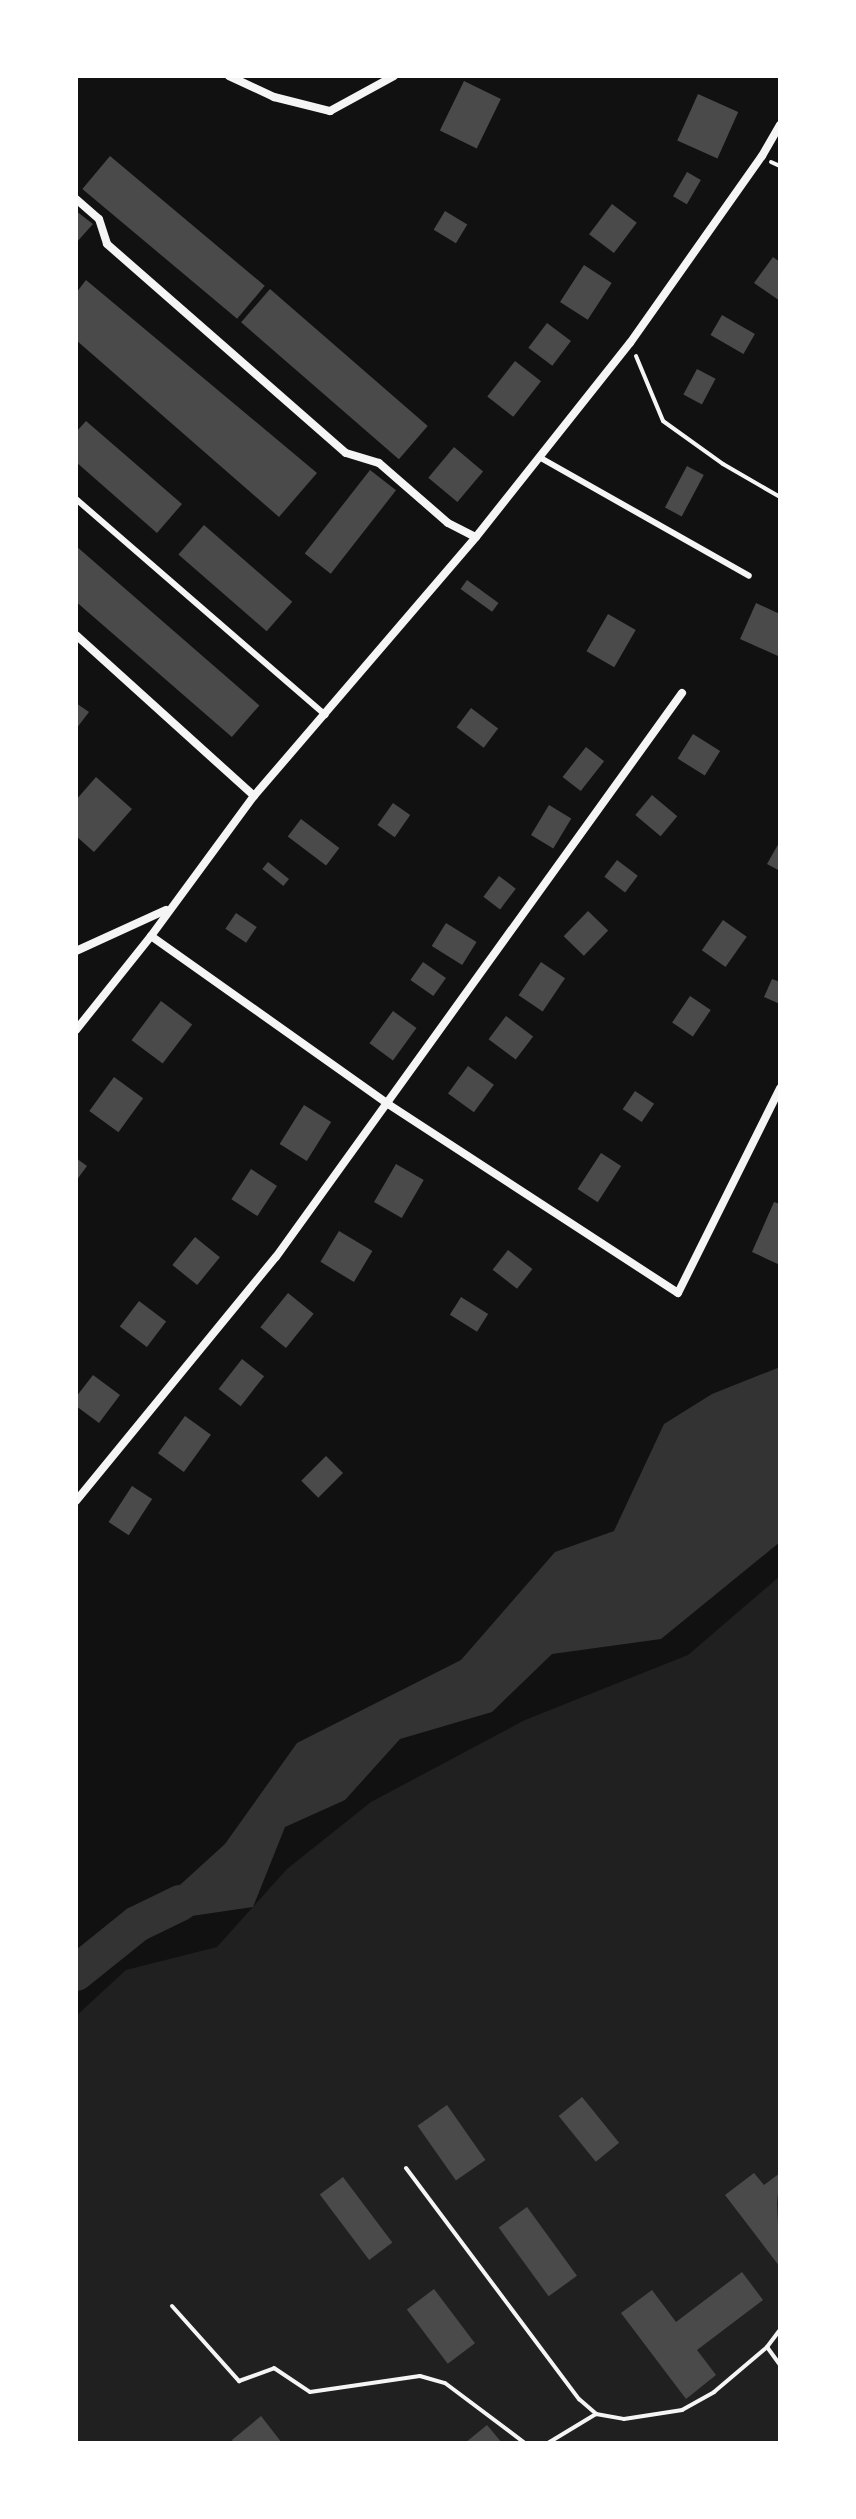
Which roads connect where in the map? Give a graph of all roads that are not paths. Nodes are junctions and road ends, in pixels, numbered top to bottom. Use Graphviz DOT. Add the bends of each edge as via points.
graph roads {
  1 [pos="229,76"];
  2 [pos="394,76"];
  3 [pos="780,125"];
  4 [pos="76,199"];
  5 [pos="539,457"];
  6 [pos="76,499"];
  7 [pos="476,537"];
  8 [pos="749,576"];
  9 [pos="76,635"];
  10 [pos="682,693"];
  11 [pos="325,715"];
  12 [pos="254,796"];
  13 [pos="167,910"];
  14 [pos="151,936"];
  15 [pos="76,951"];
  16 [pos="76,1030"];
  17 [pos="780,1088"];
  18 [pos="388,1104"];
  19 [pos="76,1501"];
  1 -- 2 [label="street" via="274,97 330,111"];
  3 -- 5 [label="street" via="630,343"];
  4 -- 7 [label="street" via="99,219 107,244 346,453 379,463 448,523"];
  5 -- 7 [label="street"];
  5 -- 8 [label="lane"];
  6 -- 11 [label="lane"];
  7 -- 11 [label="street"];
  9 -- 12 [label="street"];
  10 -- 18 [label="street"];
  11 -- 12 [label="street"];
  12 -- 13 [label="street"];
  13 -- 14 [label="street"];
  13 -- 15 [label="street"];
  14 -- 16 [label="street"];
  14 -- 18 [label="street"];
  17 -- 18 [label="street" via="678,1293"];
  18 -- 19 [label="street" via="276,1257"];
}
